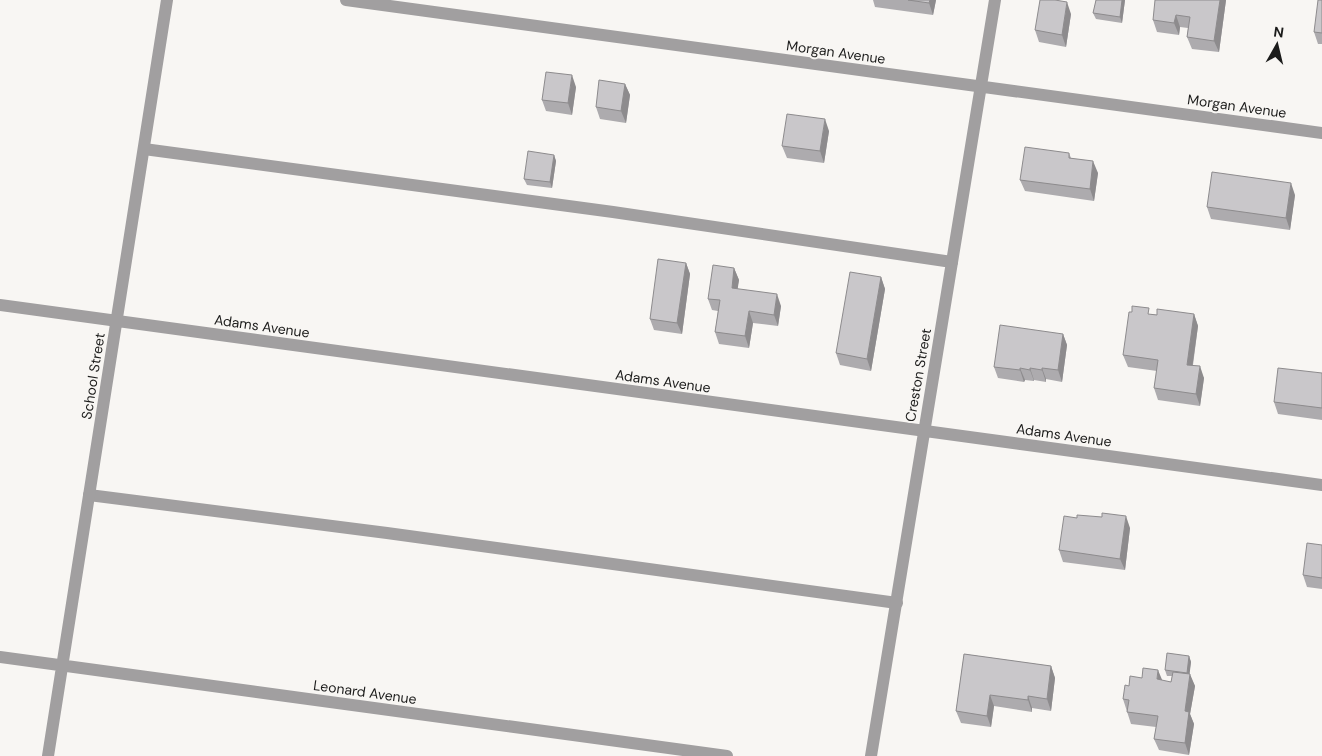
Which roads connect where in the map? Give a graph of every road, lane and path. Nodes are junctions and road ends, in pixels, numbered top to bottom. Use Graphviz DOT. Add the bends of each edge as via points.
graph roads {
  1 [pos="167,0"];
  2 [pos="346,0"];
  3 [pos="995,0"];
  4 [pos="980,87"];
  5 [pos="1322,133"];
  6 [pos="144,148"];
  7 [pos="952,262"];
  8 [pos="0,305"];
  9 [pos="116,321"];
  10 [pos="924,431"];
  11 [pos="1322,485"];
  12 [pos="89,495"];
  13 [pos="897,603"];
  14 [pos="0,657"];
  15 [pos="62,666"];
  16 [pos="48,756"];
  17 [pos="727,756"];
  18 [pos="872,756"];
  1 -- 6 [label="street, School Street"];
  2 -- 4 [label="street, Morgan Avenue"];
  3 -- 4 [label="street, Creston Street"];
  4 -- 5 [label="street, Morgan Avenue"];
  4 -- 7 [label="street, Creston Street"];
  6 -- 7 [label="street"];
  6 -- 9 [label="street, School Street"];
  7 -- 10 [label="street, Creston Street"];
  8 -- 9 [label="street, Adams Avenue"];
  9 -- 10 [label="street, Adams Avenue"];
  9 -- 12 [label="street, School Street"];
  10 -- 11 [label="street, Adams Avenue"];
  10 -- 13 [label="street, Creston Street"];
  12 -- 13 [label="street"];
  12 -- 15 [label="street, School Street"];
  13 -- 18 [label="street, Creston Street"];
  14 -- 15 [label="street, Leonard Avenue"];
  15 -- 16 [label="street, School Street"];
  15 -- 17 [label="street, Leonard Avenue"];
}
